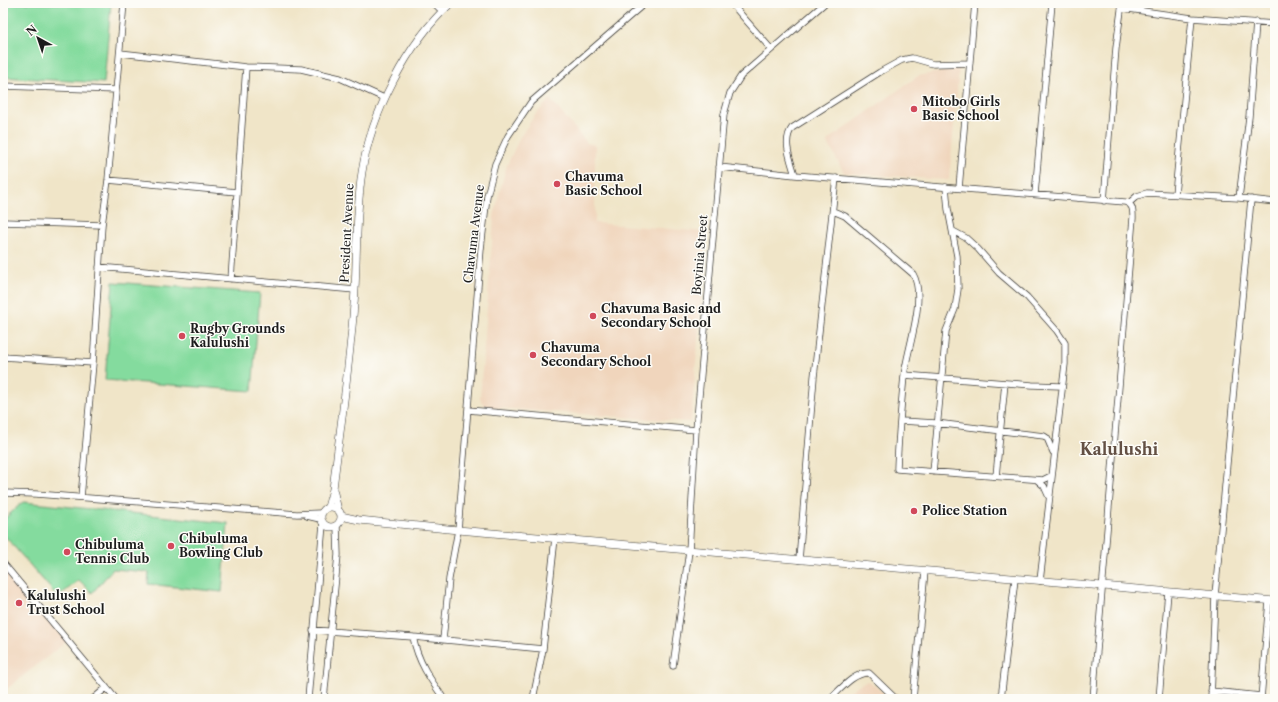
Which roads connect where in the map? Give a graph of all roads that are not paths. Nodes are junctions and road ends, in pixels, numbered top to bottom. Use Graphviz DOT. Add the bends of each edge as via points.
graph roads {
  1 [pos="124,3"];
  2 [pos="434,3"];
  3 [pos="451,3"];
  4 [pos="646,3"];
  5 [pos="731,3"];
  6 [pos="825,3"];
  7 [pos="975,3"];
  8 [pos="1052,3"];
  9 [pos="1122,5"];
  10 [pos="442,11"];
  11 [pos="1192,18"];
  12 [pos="1256,22"];
  13 [pos="1275,24"];
  14 [pos="772,49"];
  15 [pos="120,53"];
  16 [pos="970,63"];
  17 [pos="246,67"];
  18 [pos="3,86"];
  19 [pos="116,90"];
  20 [pos="384,98"];
  21 [pos="719,167"];
  22 [pos="795,176"];
  23 [pos="836,178"];
  24 [pos="108,180"];
  25 [pos="946,187"];
  26 [pos="959,188"];
  27 [pos="237,192"];
  28 [pos="1035,194"];
  29 [pos="1175,194"];
  30 [pos="1239,198"];
  31 [pos="1251,199"];
  32 [pos="1104,201"];
  33 [pos="1275,202"];
  34 [pos="1129,203"];
  35 [pos="833,211"];
  36 [pos="3,222"];
  37 [pos="102,225"];
  38 [pos="953,232"];
  39 [pos="99,267"];
  40 [pos="231,279"];
  41 [pos="355,290"];
  42 [pos="3,357"];
  43 [pos="93,363"];
  44 [pos="904,375"];
  45 [pos="940,378"];
  46 [pos="1005,383"];
  47 [pos="1061,386"];
  48 [pos="468,410"];
  49 [pos="901,421"];
  50 [pos="936,423"];
  51 [pos="696,430"];
  52 [pos="1000,431"];
  53 [pos="1054,454"];
  54 [pos="932,472"];
  55 [pos="996,476"];
  56 [pos="1051,476"];
  57 [pos="1037,480"];
  58 [pos="333,489"];
  59 [pos="3,493"];
  60 [pos="81,497"];
  61 [pos="1049,499"];
  62 [pos="328,507"];
  63 [pos="339,518"];
  64 [pos="322,519"];
  65 [pos="458,530"];
  66 [pos="555,538"];
  67 [pos="689,551"];
  68 [pos="799,560"];
  69 [pos="3,563"];
  70 [pos="925,571"];
  71 [pos="1014,578"];
  72 [pos="1040,581"];
  73 [pos="1103,586"];
  74 [pos="1168,592"];
  75 [pos="1215,596"];
  76 [pos="1272,601"];
  77 [pos="313,630"];
  78 [pos="329,631"];
  79 [pos="413,637"];
  80 [pos="443,640"];
  81 [pos="543,650"];
  82 [pos="673,666"];
  83 [pos="106,688"];
  84 [pos="1211,691"];
  85 [pos="1261,697"];
  86 [pos="93,699"];
  87 [pos="116,699"];
  88 [pos="308,699"];
  89 [pos="324,699"];
  90 [pos="444,699"];
  91 [pos="533,699"];
  92 [pos="830,699"];
  93 [pos="896,699"];
  94 [pos="913,699"];
  95 [pos="1001,699"];
  96 [pos="1093,699"];
  97 [pos="1159,699"];
  98 [pos="1211,699"];
  1 -- 15 [label="street"];
  2 -- 10 [label="street"];
  3 -- 10 [label="street, President Avenue"];
  4 -- 48 [label="street, Chavuma Avenue" via="531,102 508,136 495,164 487,196"];
  5 -- 14 [label="street"];
  6 -- 14 [label="street, Boyinia Street"];
  7 -- 16 [label="street"];
  8 -- 28 [label="street"];
  9 -- 11 [label="street"];
  9 -- 32 [label="street" via="1116,48"];
  10 -- 20 [label="street, President Avenue" via="402,64"];
  11 -- 12 [label="street"];
  11 -- 29 [label="street"];
  12 -- 13 [label="street"];
  12 -- 30 [label="street"];
  14 -- 21 [label="street, Boyinia Street" via="741,76 730,93 724,114"];
  15 -- 17 [label="street"];
  15 -- 19 [label="street"];
  16 -- 22 [label="street" via="927,64 912,58 902,60 792,128 787,134 787,142"];
  16 -- 26 [label="street"];
  17 -- 20 [label="street" via="301,69 326,74"];
  17 -- 27 [label="street"];
  18 -- 19 [label="street"];
  19 -- 24 [label="street"];
  20 -- 41 [label="street, President Avenue" via="368,144 362,171"];
  21 -- 22 [label="street"];
  21 -- 51 [label="street, Boyinia Street"];
  22 -- 23 [label="street"];
  23 -- 25 [label="street"];
  23 -- 35 [label="street"];
  24 -- 27 [label="street"];
  24 -- 37 [label="street"];
  25 -- 26 [label="street"];
  25 -- 38 [label="street"];
  26 -- 28 [label="street"];
  27 -- 40 [label="street"];
  28 -- 32 [label="street"];
  29 -- 30 [label="street"];
  29 -- 34 [label="street" via="1142,194"];
  30 -- 31 [label="street"];
  31 -- 33 [label="street"];
  31 -- 75 [label="street"];
  32 -- 34 [label="street"];
  34 -- 73 [label="street" via="1133,210"];
  35 -- 44 [label="street" via="845,216 916,279 916,306"];
  35 -- 68 [label="street" via="814,377"];
  36 -- 37 [label="street"];
  37 -- 39 [label="street"];
  38 -- 45 [label="street" via="959,273 958,293 946,331"];
  38 -- 47 [label="street" via="966,238 978,249 999,273 1027,297 1062,337 1065,343 1065,364"];
  39 -- 40 [label="street"];
  39 -- 43 [label="street"];
  40 -- 41 [label="street"];
  41 -- 58 [label="street, President Avenue" via="348,372"];
  42 -- 43 [label="street"];
  43 -- 60 [label="street"];
  44 -- 45 [label="street"];
  44 -- 49 [label="street"];
  45 -- 46 [label="street"];
  45 -- 50 [label="street"];
  46 -- 47 [label="street"];
  46 -- 52 [label="street"];
  47 -- 53 [label="street"];
  48 -- 51 [label="street"];
  48 -- 65 [label="street, Chavuma Avenue"];
  49 -- 50 [label="street"];
  49 -- 54 [label="street" via="897,469"];
  50 -- 52 [label="street"];
  50 -- 54 [label="street"];
  51 -- 67 [label="street, Boyinia Street"];
  52 -- 53 [label="street" via="1046,436"];
  52 -- 55 [label="street"];
  53 -- 56 [label="street"];
  54 -- 55 [label="street"];
  55 -- 57 [label="street"];
  56 -- 57 [label="street"];
  56 -- 61 [label="street"];
  57 -- 61 [label="street" via="1044,486"];
  58 -- 62 [label="street, President Avenue"];
  58 -- 63 [label="street, President Avenue"];
  59 -- 60 [label="street"];
  60 -- 64 [label="street" via="297,514"];
  61 -- 72 [label="street"];
  62 -- 63 [label="street"];
  62 -- 64 [label="street"];
  63 -- 64 [label="street" via="330,528"];
  63 -- 65 [label="street"];
  63 -- 78 [label="street" via="338,555"];
  64 -- 77 [label="street"];
  65 -- 66 [label="street"];
  65 -- 80 [label="street, Chavuma Avenue" via="449,579"];
  66 -- 67 [label="street"];
  66 -- 81 [label="street"];
  67 -- 68 [label="street"];
  67 -- 82 [label="street, Boyinia Street"];
  68 -- 70 [label="street"];
  69 -- 83 [label="street"];
  70 -- 71 [label="street"];
  70 -- 94 [label="street"];
  71 -- 72 [label="street"];
  71 -- 95 [label="street"];
  72 -- 73 [label="street"];
  73 -- 74 [label="street"];
  73 -- 96 [label="street"];
  74 -- 75 [label="street"];
  74 -- 97 [label="street"];
  75 -- 76 [label="street"];
  75 -- 84 [label="street"];
  76 -- 85 [label="street"];
  77 -- 78 [label="street"];
  77 -- 88 [label="street"];
  78 -- 79 [label="street"];
  78 -- 89 [label="street"];
  79 -- 80 [label="street"];
  79 -- 90 [label="street" via="423,669"];
  80 -- 81 [label="street"];
  81 -- 91 [label="street"];
  83 -- 86 [label="street"];
  83 -- 87 [label="street"];
  84 -- 85 [label="street"];
  84 -- 98 [label="street"];
  92 -- 93 [label="street" via="856,677 865,673"];
}
